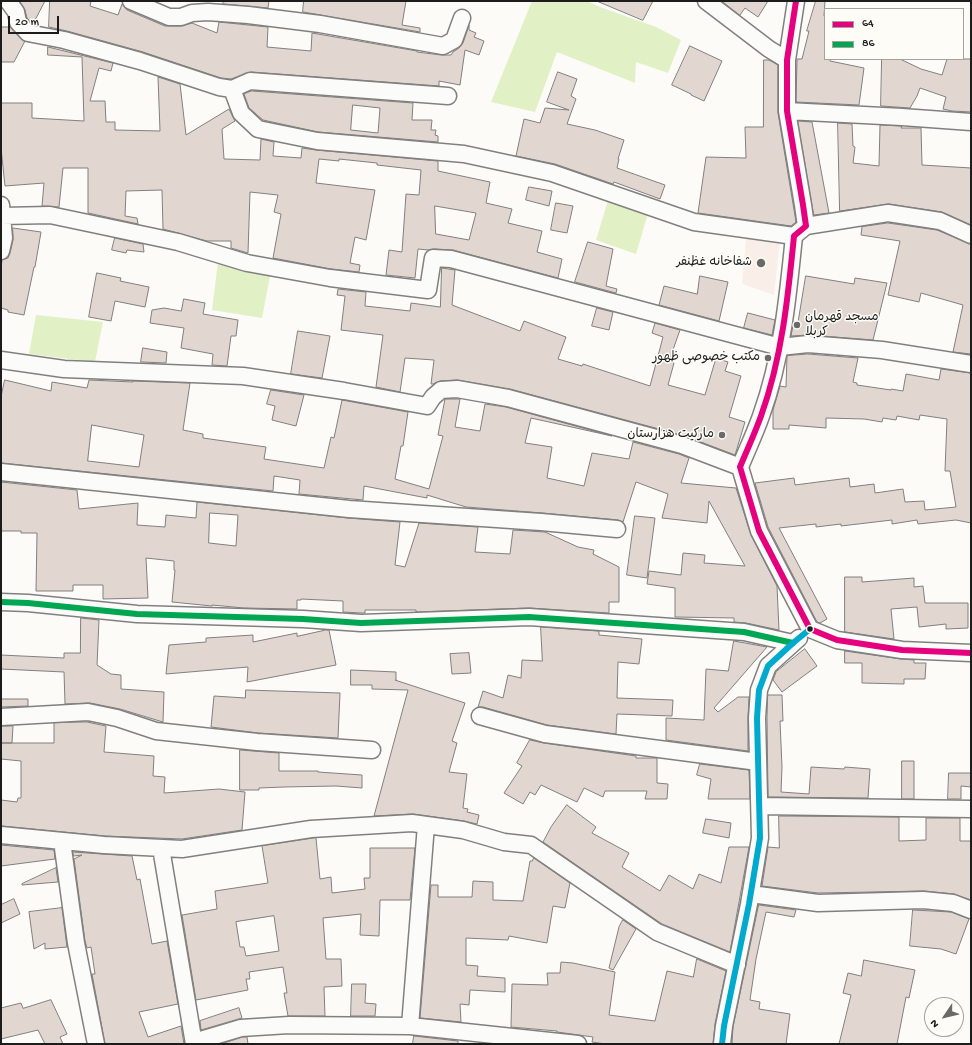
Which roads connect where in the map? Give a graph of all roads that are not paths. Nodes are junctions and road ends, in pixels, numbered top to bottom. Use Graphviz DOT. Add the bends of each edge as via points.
graph roads {
  1 [pos="8,1"];
  2 [pos="131,1"];
  3 [pos="706,1"];
  4 [pos="796,1"];
  5 [pos="462,18"];
  6 [pos="787,60"];
  7 [pos="232,89"];
  8 [pos="448,96"];
  9 [pos="787,111"];
  10 [pos="971,122"];
  11 [pos="1,211"];
  12 [pos="800,231"];
  13 [pos="971,235"];
  14 [pos="1,251"];
  15 [pos="780,346"];
  16 [pos="1,360"];
  17 [pos="971,364"];
  18 [pos="740,467"];
  19 [pos="1,472"];
  20 [pos="617,529"];
  21 [pos="1,602"];
  22 [pos="810,629"];
  23 [pos="793,643"];
  24 [pos="971,653"];
  25 [pos="480,716"];
  26 [pos="1,717"];
  27 [pos="372,750"];
  28 [pos="758,762"];
  29 [pos="760,806"];
  30 [pos="971,809"];
  31 [pos="426,825"];
  32 [pos="1,834"];
  33 [pos="62,841"];
  34 [pos="161,848"];
  35 [pos="751,894"];
  36 [pos="971,910"];
  37 [pos="737,965"];
  38 [pos="410,1026"];
  39 [pos="194,1043"];
  40 [pos="96,1044"];
  41 [pos="578,1044"];
  42 [pos="722,1044"];
  1 -- 7 [label="street" via="16,12 18,22 28,33 64,40"];
  2 -- 5 [label="street" via="168,17 208,12 248,15 320,24 443,46 454,40"];
  3 -- 6 [label="street"];
  4 -- 6 [label="street"];
  6 -- 9 [label="street"];
  7 -- 8 [label="street" via="250,81"];
  7 -- 12 [label="street" via="241,113 258,129 317,141 464,154 552,173 694,222"];
  9 -- 10 [label="street"];
  9 -- 12 [label="street" via="804,205"];
  11 -- 14 [label="street" via="4,238"];
  11 -- 15 [label="street" via="50,215 178,242 247,263 330,278 428,290 434,258 451,260"];
  12 -- 13 [label="street" via="888,213 940,221"];
  12 -- 15 [label="street"];
  15 -- 17 [label="street" via="808,344 882,350"];
  15 -- 18 [label="street" via="762,416"];
  16 -- 18 [label="street" via="64,369 243,376 427,406 441,390 457,390 508,398 682,445"];
  18 -- 22 [label="street" via="759,531"];
  19 -- 20 [label="street" via="349,509"];
  21 -- 23 [label="street" via="137,614 361,623 529,618 744,632"];
  22 -- 23 [label="street"];
  22 -- 24 [label="street" via="837,640 902,650"];
  23 -- 28 [label="street" via="768,666 759,690"];
  25 -- 28 [label="street" via="545,734"];
  26 -- 27 [label="street" via="88,712 118,718 156,731 257,742"];
  28 -- 29 [label="street"];
  29 -- 30 [label="street"];
  29 -- 35 [label="street" via="760,838"];
  31 -- 34 [label="street" via="412,823 311,829 182,849"];
  31 -- 37 [label="street" via="463,830 504,842 531,845 657,932"];
  31 -- 38 [label="street"];
  32 -- 33 [label="street"];
  33 -- 34 [label="street"];
  33 -- 40 [label="street" via="76,943"];
  34 -- 39 [label="street"];
  35 -- 36 [label="street" via="818,903 922,900 953,903"];
  35 -- 37 [label="street"];
  37 -- 42 [label="street"];
  38 -- 39 [label="street" via="241,1028"];
  38 -- 41 [label="street"];
}
